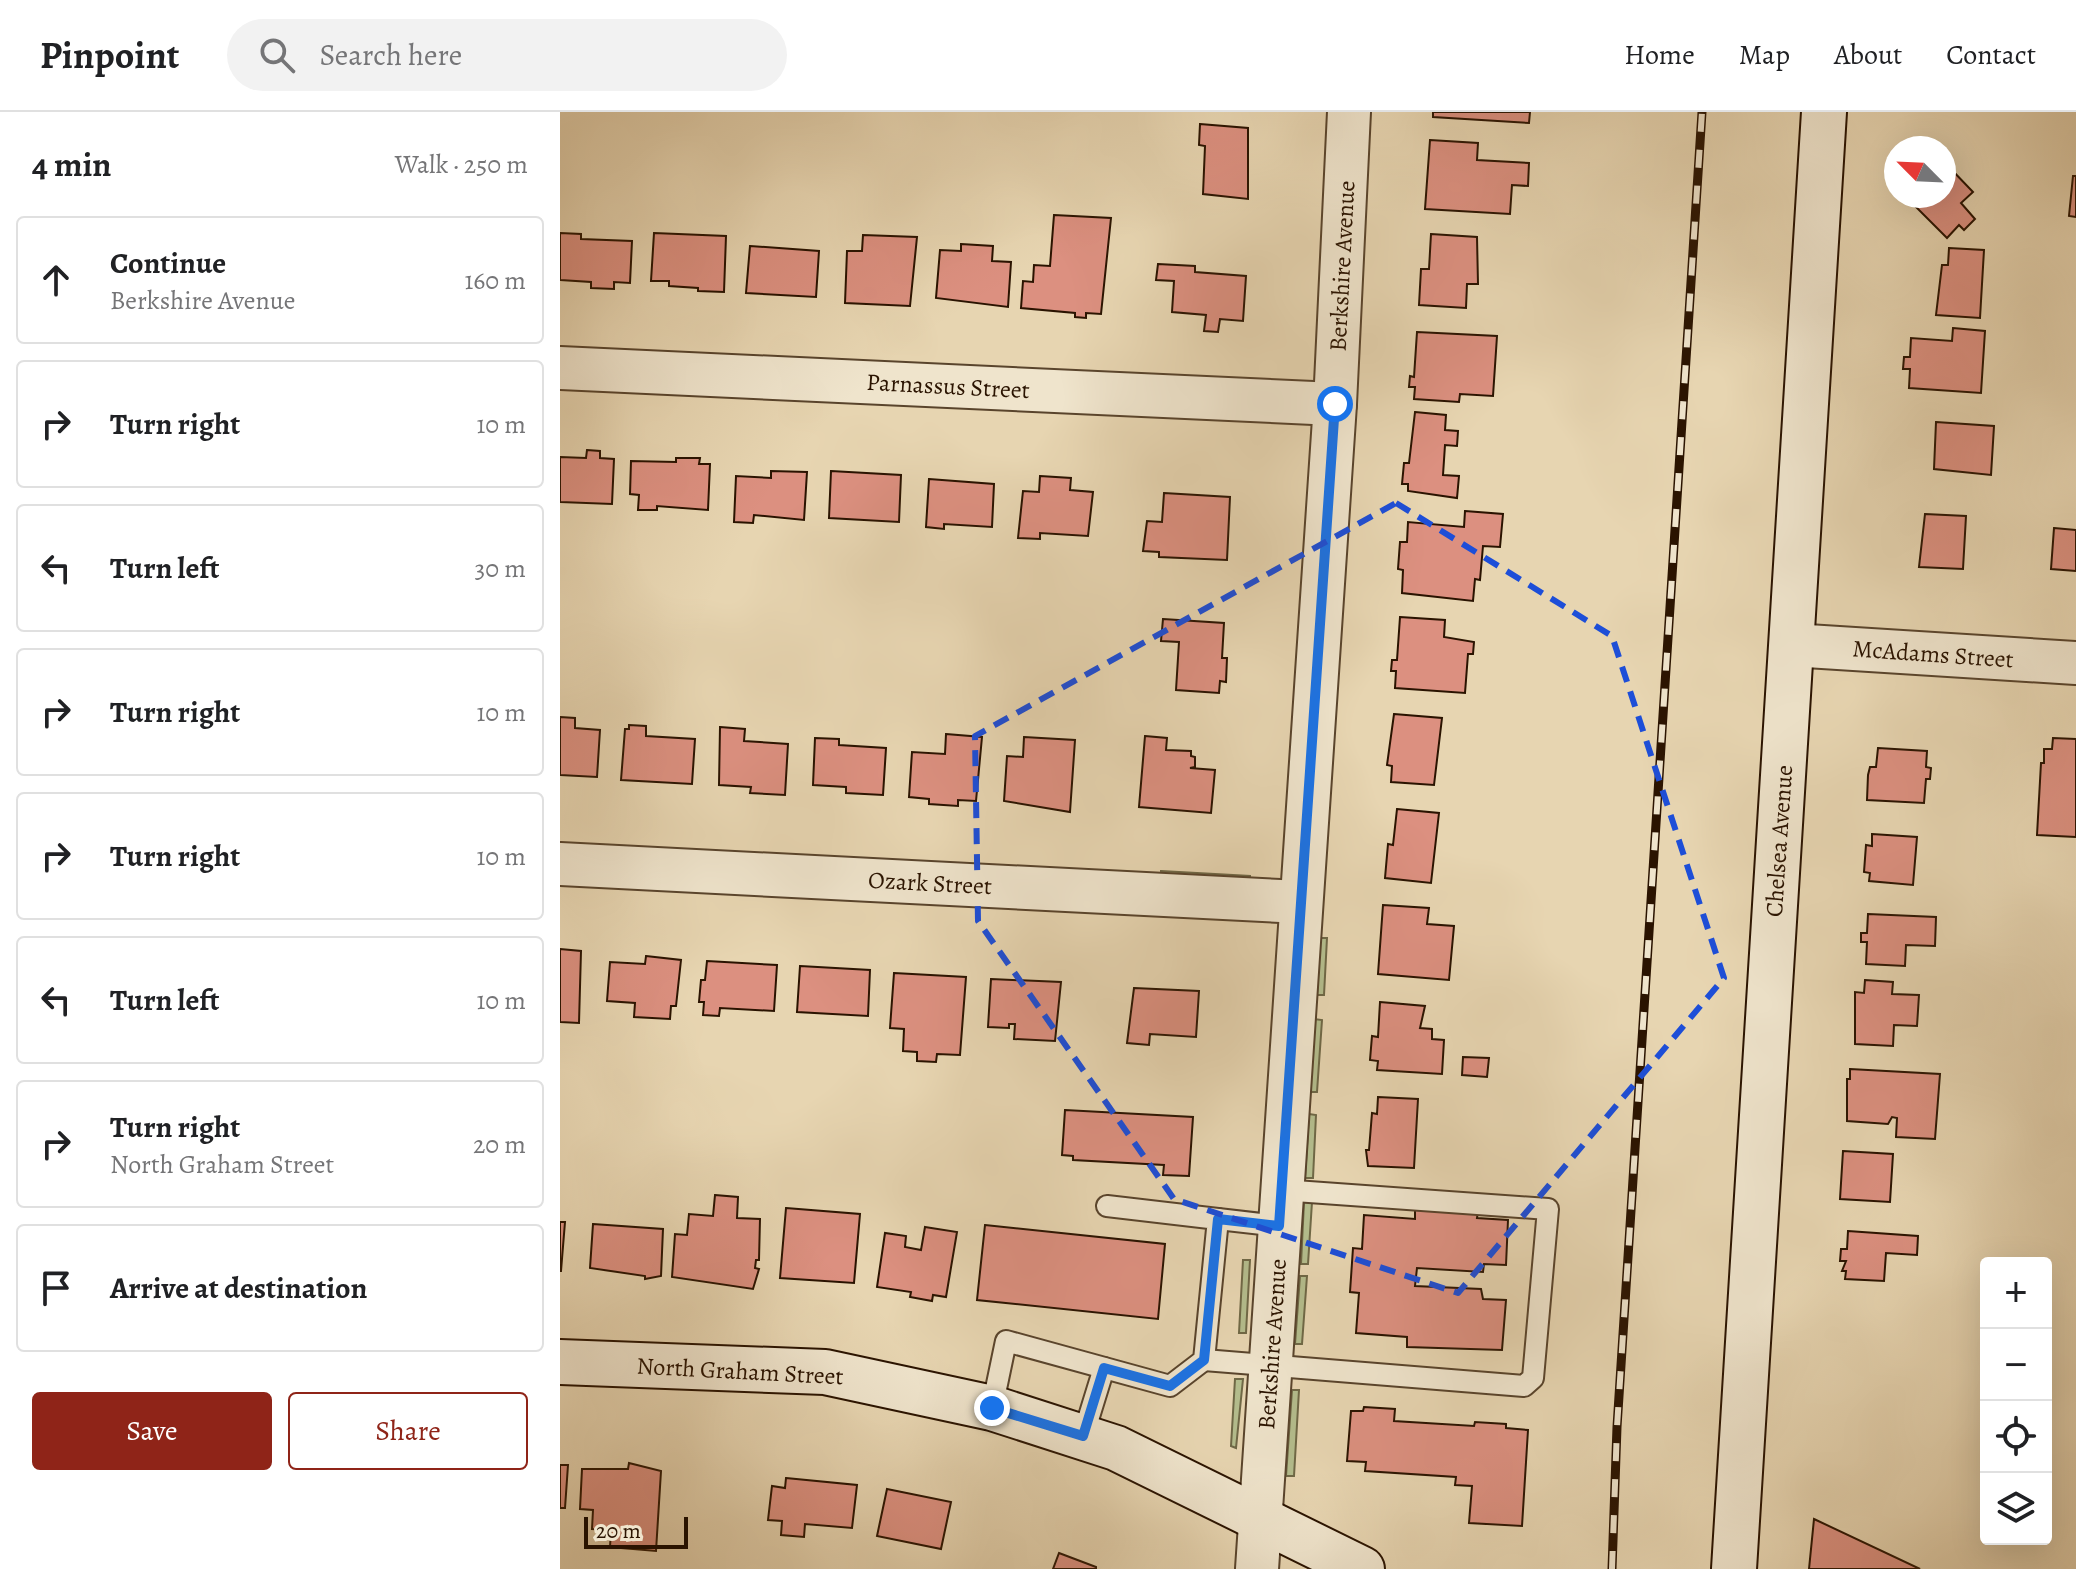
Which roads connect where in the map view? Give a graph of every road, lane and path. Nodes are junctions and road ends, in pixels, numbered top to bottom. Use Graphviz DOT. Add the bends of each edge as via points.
graph roads {
  1 [pos="1349,112"];
  2 [pos="1824,112"];
  3 [pos="560,368"];
  4 [pos="1335,404"];
  5 [pos="1791,645"];
  6 [pos="2076,663"];
  7 [pos="560,864"];
  8 [pos="1301,902"];
  9 [pos="1107,1206"];
  10 [pos="1280,1208"];
  11 [pos="1218,1219"];
  12 [pos="1204,1360"];
  13 [pos="560,1362"];
  14 [pos="1271,1367"];
  15 [pos="1104,1368"];
  16 [pos="992,1408"];
  17 [pos="1083,1436"];
  18 [pos="1260,1521"];
  19 [pos="1257,1569"];
  20 [pos="1362,1569"];
  21 [pos="1734,1569"];
  1 -- 4 [label="street, Berkshire Avenue"];
  2 -- 5 [label="street, Chelsea Avenue"];
  3 -- 4 [label="street, Parnassus Street"];
  4 -- 8 [label="street, Berkshire Avenue"];
  5 -- 6 [label="street, McAdams Street"];
  5 -- 21 [label="street, Chelsea Avenue"];
  7 -- 8 [label="street, Ozark Street"];
  8 -- 10 [label="street, Berkshire Avenue"];
  9 -- 11 [label="lane"];
  10 -- 11 [label="lane"];
  10 -- 14 [label="street, Berkshire Avenue"];
  10 -- 14 [label="lane" via="1548,1209 1533,1378 1524,1386"];
  11 -- 12 [label="lane"];
  12 -- 14 [label="lane"];
  12 -- 15 [label="lane" via="1170,1386"];
  13 -- 16 [label="street, North Graham Street" via="825,1372"];
  14 -- 18 [label="street, Berkshire Avenue"];
  15 -- 16 [label="lane" via="1006,1341"];
  15 -- 17 [label="lane"];
  16 -- 17 [label="street, North Graham Street"];
  17 -- 18 [label="street, North Graham Street"];
  18 -- 19 [label="street, Berkshire Avenue"];
  18 -- 20 [label="street, North Graham Street"];
}
